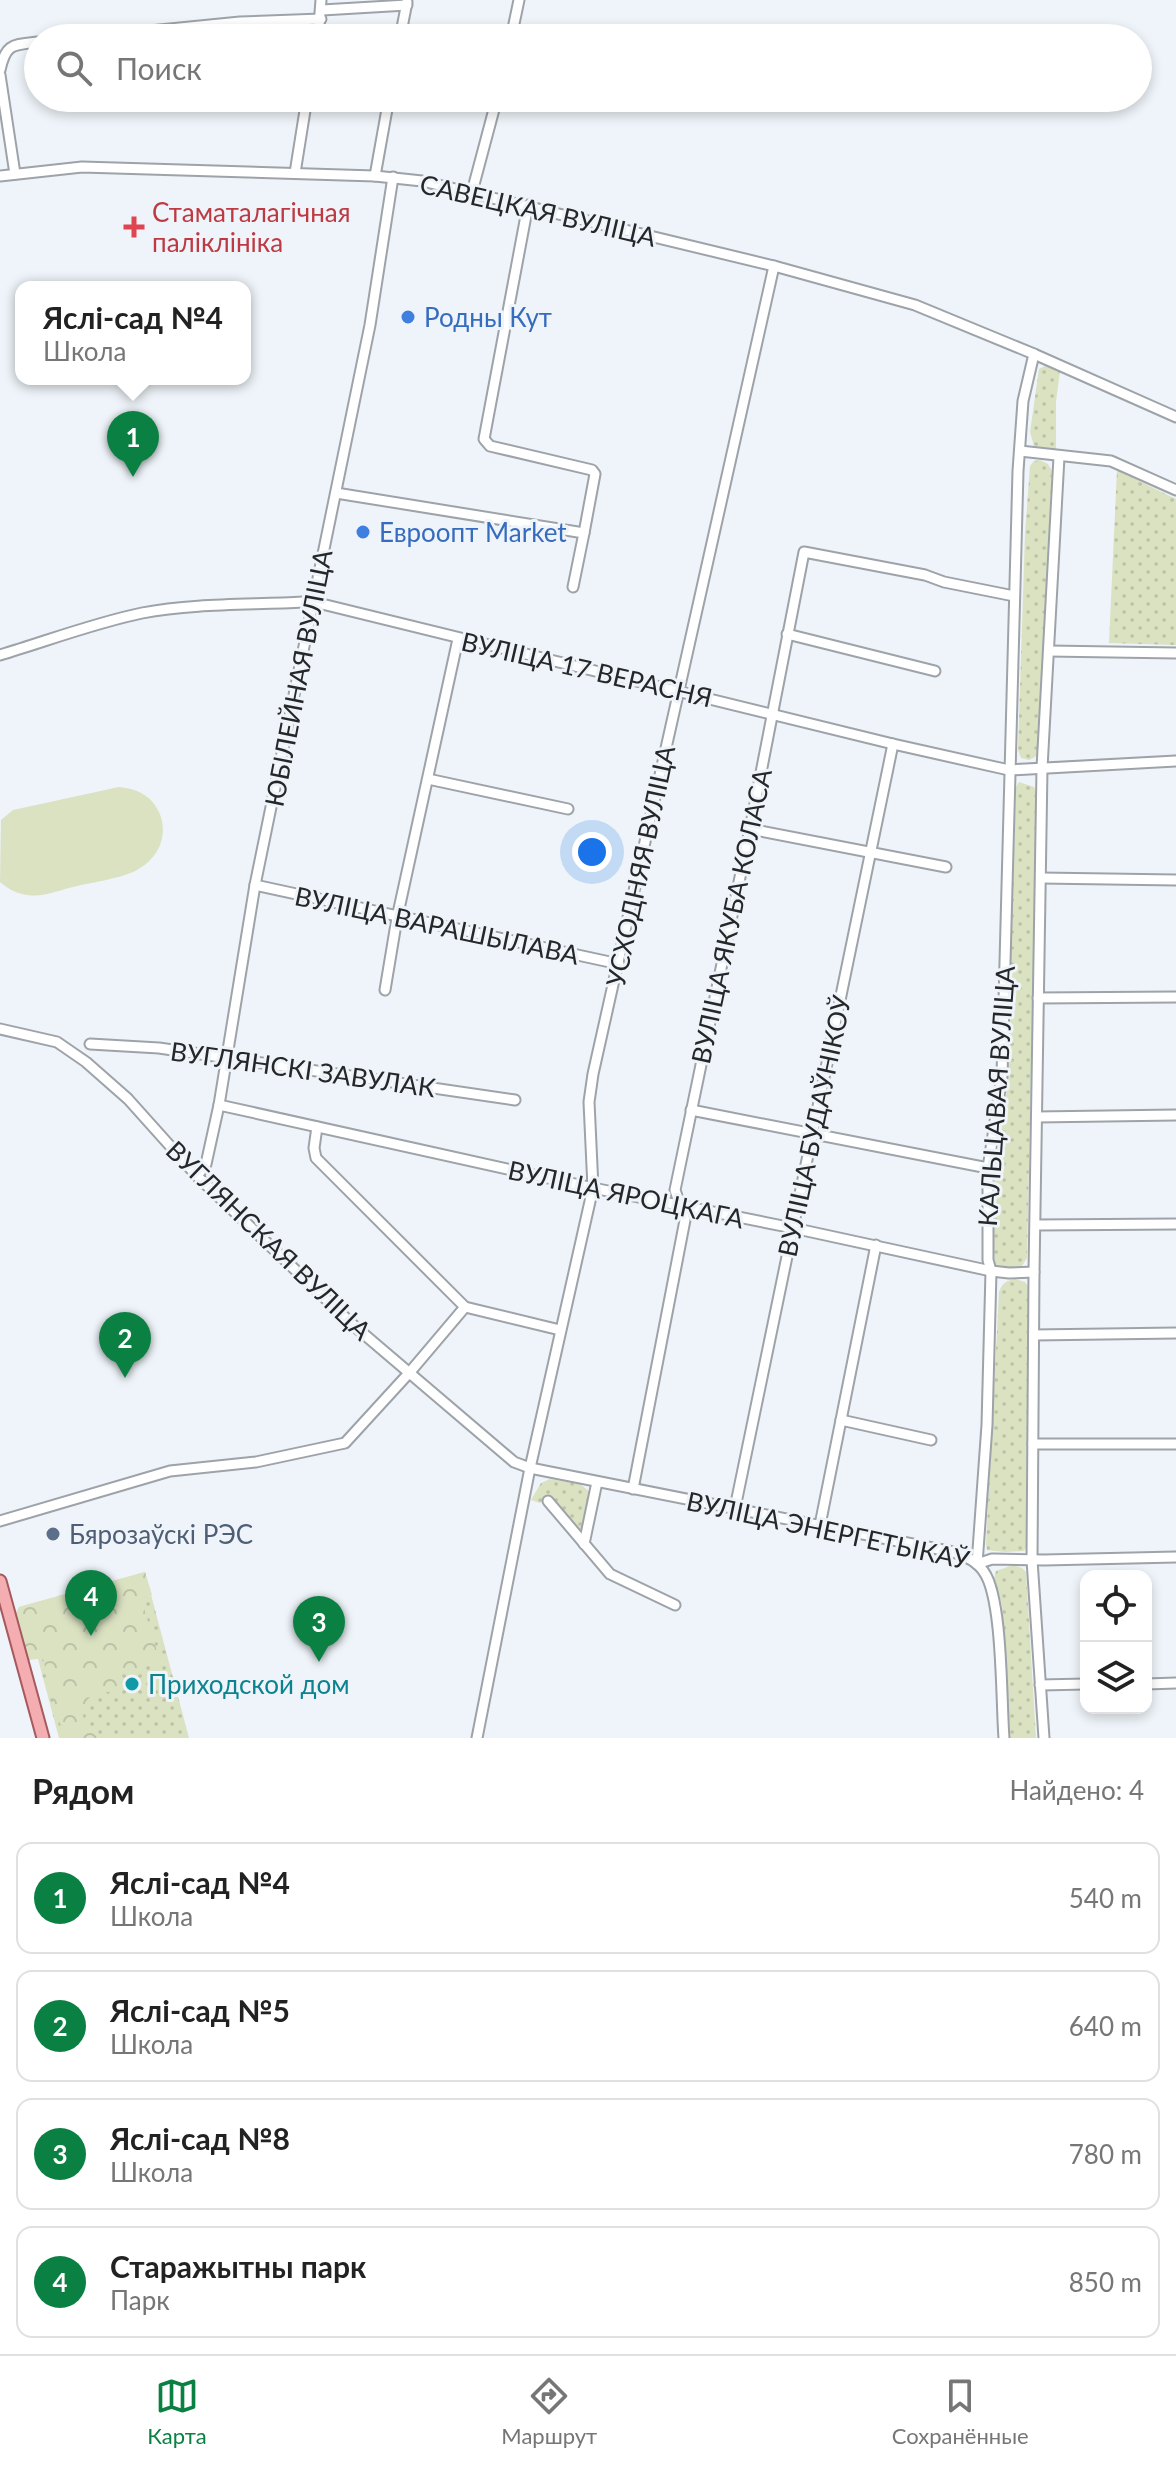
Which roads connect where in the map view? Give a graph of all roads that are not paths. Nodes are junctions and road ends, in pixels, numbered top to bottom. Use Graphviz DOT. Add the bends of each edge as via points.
graph roads {
  1 [pos="519,0"];
  2 [pos="407,2"];
  3 [pos="321,10"];
  4 [pos="220,24"];
  5 [pos="403,24"];
  6 [pos="514,24"];
  7 [pos="24,43"];
  8 [pos="0,72"];
  9 [pos="305,112"];
  10 [pos="386,112"];
  11 [pos="493,112"];
  12 [pos="295,173"];
  13 [pos="15,174"];
  14 [pos="0,176"];
  15 [pos="375,176"];
  16 [pos="393,177"];
  17 [pos="472,192"];
  18 [pos="528,205"];
  19 [pos="774,266"];
  20 [pos="1034,354"];
  21 [pos="1176,417"];
  22 [pos="1020,451"];
  23 [pos="1059,457"];
  24 [pos="1176,490"];
  25 [pos="336,493"];
  26 [pos="584,533"];
  27 [pos="573,587"];
  28 [pos="1014,596"];
  29 [pos="312,603"];
  30 [pos="787,634"];
  31 [pos="458,639"];
  32 [pos="1049,651"];
  33 [pos="1176,653"];
  34 [pos="0,655"];
  35 [pos="935,671"];
  36 [pos="679,691"];
  37 [pos="771,714"];
  38 [pos="893,744"];
  39 [pos="1176,761"];
  40 [pos="1042,768"];
  41 [pos="1009,770"];
  42 [pos="428,779"];
  43 [pos="568,809"];
  44 [pos="750,829"];
  45 [pos="871,853"];
  46 [pos="946,867"];
  47 [pos="1041,878"];
  48 [pos="1176,880"];
  49 [pos="255,885"];
  50 [pos="397,918"];
  51 [pos="619,964"];
  52 [pos="385,990"];
  53 [pos="1176,997"];
  54 [pos="1038,998"];
  55 [pos="0,1029"];
  56 [pos="90,1044"];
  57 [pos="227,1058"];
  58 [pos="515,1100"];
  59 [pos="219,1105"];
  60 [pos="691,1110"];
  61 [pos="1176,1115"];
  62 [pos="1037,1117"];
  63 [pos="317,1127"];
  64 [pos="813,1135"];
  65 [pos="988,1168"];
  66 [pos="197,1176"];
  67 [pos="593,1188"];
  68 [pos="680,1206"];
  69 [pos="1176,1224"];
  70 [pos="1036,1225"];
  71 [pos="793,1228"];
  72 [pos="876,1245"];
  73 [pos="991,1271"];
  74 [pos="1034,1272"];
  75 [pos="465,1307"];
  76 [pos="560,1330"];
  77 [pos="1176,1333"];
  78 [pos="1034,1335"];
  79 [pos="410,1372"];
  80 [pos="841,1420"];
  81 [pos="931,1440"];
  82 [pos="1033,1444"];
  83 [pos="1176,1444"];
  84 [pos="530,1468"];
  85 [pos="597,1482"];
  86 [pos="633,1489"];
  87 [pos="548,1501"];
  88 [pos="735,1508"];
  89 [pos="0,1521"];
  90 [pos="820,1525"];
  91 [pos="584,1544"];
  92 [pos="1176,1557"];
  93 [pos="1032,1560"];
  94 [pos="977,1564"];
  95 [pos="0,1582"];
  96 [pos="675,1605"];
  97 [pos="0,1607"];
  98 [pos="1176,1683"];
  99 [pos="1080,1684"];
  100 [pos="1152,1684"];
  101 [pos="1040,1685"];
  102 [pos="36,1738"];
  103 [pos="43,1738"];
  104 [pos="477,1738"];
  105 [pos="1004,1738"];
  106 [pos="1044,1738"];
  1 -- 6 [label="street"];
  2 -- 3 [label="street"];
  2 -- 5 [label="street"];
  3 -- 4 [label="street"];
  7 -- 8 [label="street" via="7,50"];
  8 -- 13 [label="street"];
  9 -- 12 [label="street"];
  10 -- 15 [label="street"];
  11 -- 17 [label="street"];
  12 -- 13 [label="street, САВЕЦКАЯ ВУЛІЦА" via="82,167"];
  12 -- 15 [label="street, САВЕЦКАЯ ВУЛІЦА"];
  13 -- 14 [label="street, САВЕЦКАЯ ВУЛІЦА"];
  15 -- 16 [label="street, САВЕЦКАЯ ВУЛІЦА"];
  16 -- 17 [label="street, САВЕЦКАЯ ВУЛІЦА"];
  16 -- 25 [label="street, ЮБІЛЕЙНАЯ ВУЛІЦА"];
  17 -- 18 [label="street, САВЕЦКАЯ ВУЛІЦА"];
  18 -- 19 [label="street, САВЕЦКАЯ ВУЛІЦА"];
  18 -- 26 [label="street" via="484,439 490,446 592,470"];
  19 -- 20 [label="street, САВЕЦКАЯ ВУЛІЦА" via="915,305"];
  19 -- 36 [label="street, УСХОДНЯЯ ВУЛІЦА"];
  20 -- 21 [label="street, САВЕЦКАЯ ВУЛІЦА"];
  20 -- 22 [label="street, КАЛЬЦАВАЯ ВУЛІЦА" via="1023,401"];
  22 -- 23 [label="street"];
  22 -- 28 [label="street, КАЛЬЦАВАЯ ВУЛІЦА"];
  23 -- 24 [label="street" via="1111,461"];
  23 -- 32 [label="street"];
  25 -- 26 [label="street"];
  25 -- 29 [label="street, ЮБІЛЕЙНАЯ ВУЛІЦА"];
  26 -- 27 [label="street"];
  28 -- 30 [label="street, ВУЛІЦА ЯКУБА КОЛАСА" via="804,552"];
  28 -- 41 [label="street, КАЛЬЦАВАЯ ВУЛІЦА"];
  29 -- 31 [label="street, ВУЛІЦА 17 ВЕРАСНЯ"];
  29 -- 34 [label="street, ВУЛІЦА 17 ВЕРАСНЯ" via="143,613"];
  29 -- 49 [label="street, ЮБІЛЕЙНАЯ ВУЛІЦА"];
  30 -- 35 [label="street"];
  30 -- 37 [label="street, ВУЛІЦА ЯКУБА КОЛАСА"];
  31 -- 36 [label="street, ВУЛІЦА 17 ВЕРАСНЯ"];
  31 -- 42 [label="street"];
  32 -- 33 [label="street"];
  32 -- 40 [label="street"];
  36 -- 37 [label="street, ВУЛІЦА 17 ВЕРАСНЯ"];
  36 -- 51 [label="street, УСХОДНЯЯ ВУЛІЦА"];
  37 -- 38 [label="street, ВУЛІЦА 17 ВЕРАСНЯ"];
  37 -- 44 [label="street, ВУЛІЦА ЯКУБА КОЛАСА"];
  38 -- 41 [label="street, ВУЛІЦА 17 ВЕРАСНЯ"];
  38 -- 45 [label="street, ВУЛІЦА БУДАЎНІКОЎ"];
  39 -- 40 [label="street, ВУЛІЦА 17 ВЕРАСНЯ"];
  40 -- 41 [label="street, ВУЛІЦА 17 ВЕРАСНЯ"];
  40 -- 47 [label="street"];
  41 -- 65 [label="street, КАЛЬЦАВАЯ ВУЛІЦА" via="1002,1076"];
  42 -- 43 [label="street"];
  42 -- 50 [label="street"];
  44 -- 45 [label="street"];
  44 -- 60 [label="street, ВУЛІЦА ЯКУБА КОЛАСА"];
  45 -- 46 [label="street"];
  45 -- 64 [label="street, ВУЛІЦА БУДАЎНІКОЎ"];
  47 -- 48 [label="street"];
  47 -- 54 [label="street"];
  49 -- 50 [label="street, ВУЛІЦА ВАРАШЫЛАВА"];
  49 -- 57 [label="street, ЮБІЛЕЙНАЯ ВУЛІЦА"];
  50 -- 51 [label="street, ВУЛІЦА ВАРАШЫЛАВА"];
  50 -- 52 [label="street"];
  51 -- 67 [label="street, УСХОДНЯЯ ВУЛІЦА" via="589,1102"];
  53 -- 54 [label="street"];
  54 -- 62 [label="street"];
  55 -- 66 [label="street, ВУГЛЯНСКАЯ ВУЛІЦА" via="57,1042 86,1062 128,1099"];
  56 -- 57 [label="street, ВУГЛЯНСКІ ЗАВУЛАК"];
  57 -- 58 [label="street, ВУГЛЯНСКІ ЗАВУЛАК"];
  57 -- 59 [label="street, ЮБІЛЕЙНАЯ ВУЛІЦА"];
  59 -- 63 [label="street, ВУЛІЦА ЯРОЦКАГА"];
  59 -- 66 [label="street, ЮБІЛЕЙНАЯ ВУЛІЦА" via="206,1164"];
  60 -- 64 [label="street"];
  60 -- 68 [label="street, ВУЛІЦА ЯКУБА КОЛАСА" via="675,1190"];
  61 -- 62 [label="street"];
  62 -- 70 [label="street"];
  63 -- 67 [label="street, ВУЛІЦА ЯРОЦКАГА"];
  63 -- 75 [label="street" via="316,1158"];
  64 -- 65 [label="street"];
  64 -- 71 [label="street, ВУЛІЦА БУДАЎНІКОЎ"];
  65 -- 73 [label="street, КАЛЬЦАВАЯ ВУЛІЦА"];
  66 -- 79 [label="street, ВУГЛЯНСКАЯ ВУЛІЦА"];
  67 -- 68 [label="street, ВУЛІЦА ЯРОЦКАГА"];
  67 -- 76 [label="street, УСХОДНЯЯ ВУЛІЦА"];
  68 -- 71 [label="street, ВУЛІЦА ЯРОЦКАГА"];
  68 -- 86 [label="street, ВУЛІЦА ЯКУБА КОЛАСА" via="685,1220"];
  69 -- 70 [label="street"];
  70 -- 74 [label="street"];
  71 -- 72 [label="street, ВУЛІЦА ЯРОЦКАГА"];
  71 -- 88 [label="street, ВУЛІЦА БУДАЎНІКОЎ"];
  72 -- 73 [label="street, ВУЛІЦА ЯРОЦКАГА"];
  72 -- 80 [label="street"];
  73 -- 74 [label="street, ВУЛІЦА ЯРОЦКАГА"];
  73 -- 94 [label="street, КАЛЬЦАВАЯ ВУЛІЦА"];
  74 -- 78 [label="street"];
  75 -- 76 [label="street"];
  75 -- 79 [label="street"];
  76 -- 84 [label="street, УСХОДНЯЯ ВУЛІЦА"];
  77 -- 78 [label="street"];
  78 -- 82 [label="street"];
  79 -- 84 [label="street, ВУГЛЯНСКАЯ ВУЛІЦА" via="502,1454"];
  79 -- 89 [label="street" via="345,1443 256,1462 170,1471"];
  80 -- 81 [label="street"];
  80 -- 90 [label="street"];
  82 -- 83 [label="street"];
  82 -- 93 [label="street"];
  84 -- 85 [label="street, ВУЛІЦА ЭНЕРГЕТЫКАЎ"];
  84 -- 104 [label="street, УСХОДНЯЯ ВУЛІЦА"];
  85 -- 86 [label="street, ВУЛІЦА ЭНЕРГЕТЫКАЎ"];
  85 -- 91 [label="street"];
  86 -- 88 [label="street, ВУЛІЦА ЭНЕРГЕТЫКАЎ"];
  87 -- 91 [label="street"];
  88 -- 90 [label="street, ВУЛІЦА ЭНЕРГЕТЫКАЎ"];
  90 -- 94 [label="street, ВУЛІЦА ЭНЕРГЕТЫКАЎ" via="953,1552"];
  91 -- 96 [label="street" via="610,1574"];
  92 -- 93 [label="street, ВУЛІЦА ЭНЕРГЕТЫКАЎ"];
  93 -- 94 [label="street, ВУЛІЦА ЭНЕРГЕТЫКАЎ"];
  93 -- 101 [label="street"];
  94 -- 105 [label="street, КАЛЬЦАВАЯ ВУЛІЦА" via="995,1602"];
  95 -- 103 [label="main road"];
  97 -- 102 [label="main road"];
  98 -- 100 [label="street"];
  99 -- 101 [label="street"];
  101 -- 106 [label="street"];
}
